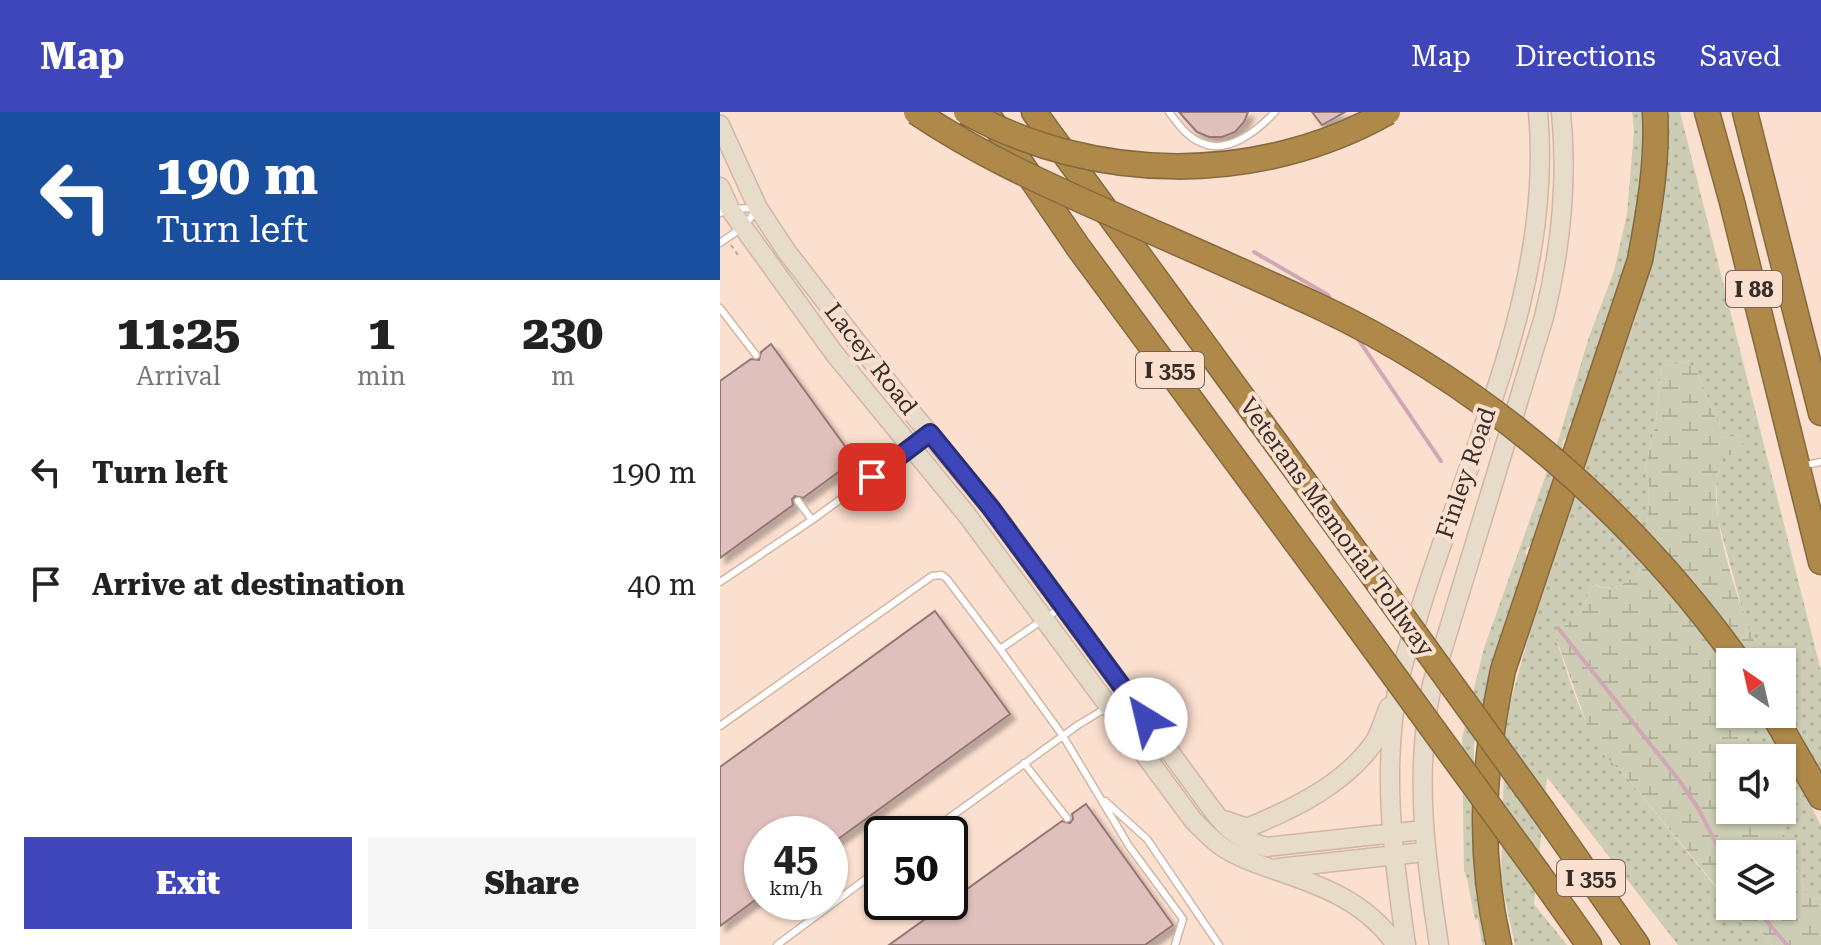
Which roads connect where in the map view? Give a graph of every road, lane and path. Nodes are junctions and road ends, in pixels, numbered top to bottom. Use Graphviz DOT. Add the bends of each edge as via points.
graph roads {
  1 [pos="916,112"];
  2 [pos="965,112"];
  3 [pos="987,112"];
  4 [pos="1034,112"];
  5 [pos="1169,112"];
  6 [pos="1275,112"];
  7 [pos="1388,112"];
  8 [pos="1538,112"];
  9 [pos="1561,112"];
  10 [pos="1655,112"];
  11 [pos="1707,112"];
  12 [pos="1745,112"];
  13 [pos="720,125"];
  14 [pos="720,187"];
  15 [pos="758,208"];
  16 [pos="725,211"];
  17 [pos="743,227"];
  18 [pos="720,243"];
  19 [pos="1078,247"];
  20 [pos="720,308"];
  21 [pos="756,355"];
  22 [pos="1821,413"];
  23 [pos="930,433"];
  24 [pos="912,449"];
  25 [pos="1809,464"];
  26 [pos="798,501"];
  27 [pos="812,520"];
  28 [pos="1821,562"];
  29 [pos="721,578"];
  30 [pos="1063,607"];
  31 [pos="1044,620"];
  32 [pos="1728,648"];
  33 [pos="1000,649"];
  34 [pos="1401,674"];
  35 [pos="1129,694"];
  36 [pos="1110,707"];
  37 [pos="720,726"];
  38 [pos="1781,728"];
  39 [pos="1063,736"];
  40 [pos="1024,763"];
  41 [pos="1098,793"];
  42 [pos="1821,797"];
  43 [pos="952,816"];
  44 [pos="1217,816"];
  45 [pos="1067,818"];
  46 [pos="1423,830"];
  47 [pos="1393,834"];
  48 [pos="1572,850"];
  49 [pos="1424,852"];
  50 [pos="1393,855"];
  51 [pos="1272,869"];
  52 [pos="864,880"];
  53 [pos="777,945"];
  54 [pos="1175,945"];
  55 [pos="1219,945"];
  56 [pos="1396,945"];
  57 [pos="1406,945"];
  58 [pos="1439,945"];
  59 [pos="1499,945"];
  60 [pos="1589,945"];
  61 [pos="1637,945"];
  62 [pos="1654,945"];
  1 -- 32 [label="highway, bridge" via="981,153 1321,307 1442,377 1527,438 1605,507 1674,580"];
  2 -- 7 [label="highway, bridge" via="1057,150 1144,166 1183,167 1293,151"];
  2 -- 19 [label="highway"];
  3 -- 19 [label="highway, Veterans Memorial Tollway / I 355"];
  4 -- 48 [label="highway, Veterans Memorial Tollway / I 355, bridge"];
  5 -- 6 [label="lane" via="1186,133 1203,144 1219,146 1254,132"];
  8 -- 34 [label="main road, Finley Road" via="1538,203 1519,317"];
  9 -- 46 [label="main road, Finley Road" via="1564,205 1557,266 1432,684 1423,727"];
  10 -- 59 [label="highway" via="1651,201 1640,260 1503,670 1493,718 1485,871"];
  11 -- 25 [label="highway, I 88"];
  12 -- 22 [label="highway, I 88"];
  13 -- 15 [label="main road, Lacey Road"];
  14 -- 16 [label="main road, Lacey Road"];
  15 -- 16 [label="lane"];
  15 -- 17 [label="lane"];
  15 -- 23 [label="main road, Lacey Road"];
  16 -- 17 [label="main road, Lacey Road"];
  17 -- 18 [label="lane"];
  17 -- 24 [label="main road, Lacey Road"];
  19 -- 60 [label="highway, Veterans Memorial Tollway / I 355, bridge"];
  20 -- 21 [label="lane"];
  23 -- 24 [label="lane"];
  23 -- 30 [label="main road, Lacey Road"];
  24 -- 27 [label="lane"];
  24 -- 31 [label="main road, Lacey Road"];
  25 -- 28 [label="highway, I 88"];
  26 -- 27 [label="lane"];
  27 -- 29 [label="lane"];
  30 -- 31 [label="lane"];
  30 -- 35 [label="main road, Lacey Road"];
  31 -- 33 [label="lane"];
  31 -- 36 [label="main road, Lacey Road"];
  33 -- 37 [label="lane" via="947,579 936,575"];
  33 -- 39 [label="lane"];
  34 -- 44 [label="main road" via="1377,738 1357,765 1329,786 1247,828"];
  34 -- 47 [label="main road, Finley Road" via="1391,764"];
  35 -- 36 [label="lane"];
  35 -- 44 [label="main road, Lacey Road"];
  36 -- 39 [label="lane"];
  36 -- 51 [label="main road, Lacey Road" via="1193,820 1221,846"];
  38 -- 42 [label="highway"];
  39 -- 40 [label="lane"];
  39 -- 41 [label="lane"];
  40 -- 43 [label="lane"];
  40 -- 45 [label="lane"];
  41 -- 54 [label="lane" via="1183,919"];
  41 -- 55 [label="lane" via="1147,839"];
  44 -- 47 [label="main road, Lacey Road" via="1241,839 1266,847"];
  46 -- 47 [label="main road"];
  46 -- 49 [label="main road, Finley Road"];
  47 -- 50 [label="main road, Finley Road"];
  48 -- 61 [label="highway, Veterans Memorial Tollway / I 355"];
  48 -- 62 [label="highway"];
  49 -- 50 [label="main road"];
  49 -- 58 [label="main road, Finley Road"];
  50 -- 51 [label="main road"];
  50 -- 57 [label="main road, Finley Road"];
  51 -- 56 [label="main road, Lacey Road" via="1344,897 1377,922"];
  52 -- 53 [label="lane"];
}
